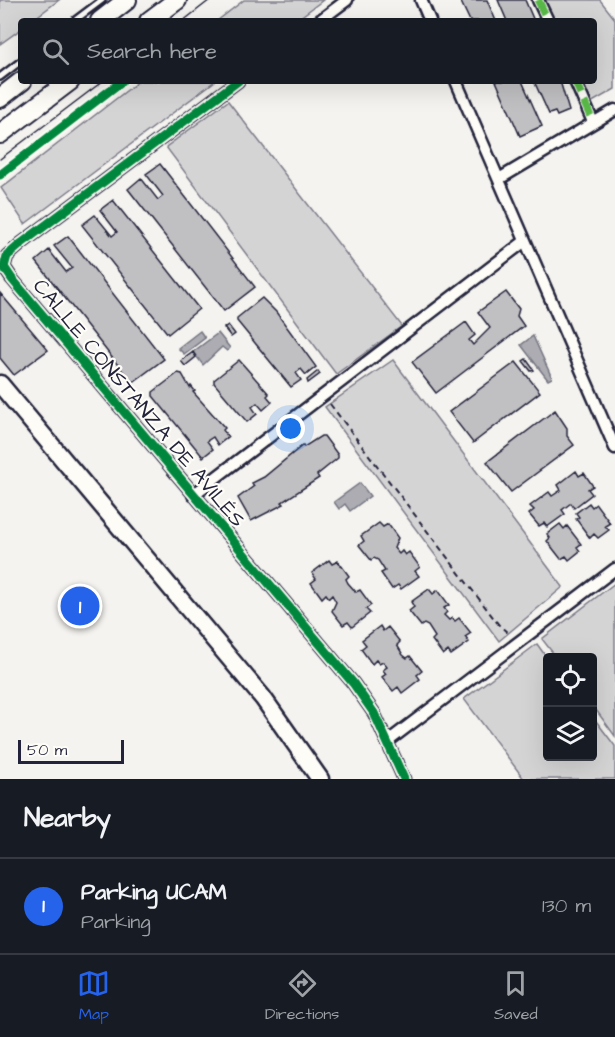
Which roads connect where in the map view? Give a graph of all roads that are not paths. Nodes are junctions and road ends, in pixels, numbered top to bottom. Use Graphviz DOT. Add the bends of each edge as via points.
graph roads {
  1 [pos="102,0"];
  2 [pos="127,0"];
  3 [pos="177,0"];
  4 [pos="347,0"];
  5 [pos="421,0"];
  6 [pos="538,0"];
  7 [pos="78,18"];
  8 [pos="104,18"];
  9 [pos="153,18"];
  10 [pos="323,18"];
  11 [pos="429,18"];
  12 [pos="547,18"];
  13 [pos="18,63"];
  14 [pos="0,77"];
  15 [pos="18,84"];
  16 [pos="66,84"];
  17 [pos="234,84"];
  18 [pos="457,84"];
  19 [pos="576,84"];
  20 [pos="0,98"];
  21 [pos="615,110"];
  22 [pos="593,122"];
  23 [pos="0,134"];
  24 [pos="499,179"];
  25 [pos="525,241"];
  26 [pos="0,384"];
  27 [pos="615,448"];
  28 [pos="193,495"];
  29 [pos="615,568"];
  30 [pos="387,742"];
  31 [pos="320,779"];
  32 [pos="404,779"];
  1 -- 7 [label="lane"];
  2 -- 8 [label="main road"];
  3 -- 9 [label="main road"];
  4 -- 10 [label="street"];
  5 -- 11 [label="street"];
  6 -- 12 [label="street"];
  13 -- 14 [label="lane"];
  15 -- 20 [label="main road"];
  16 -- 23 [label="main road"];
  17 -- 28 [label="street, CALLE CONSTANZA DE AVILÉS" via="22,243 7,256 4,267"];
  18 -- 24 [label="street"];
  19 -- 22 [label="street"];
  21 -- 22 [label="street"];
  22 -- 24 [label="street"];
  24 -- 25 [label="street"];
  25 -- 27 [label="street"];
  25 -- 28 [label="street"];
  26 -- 31 [label="main road" via="263,698"];
  28 -- 30 [label="street, CALLE CONSTANZA DE AVILÉS" via="353,683 374,713"];
  29 -- 30 [label="street"];
  30 -- 32 [label="street, CALLE CONSTANZA DE AVILÉS"];
}
